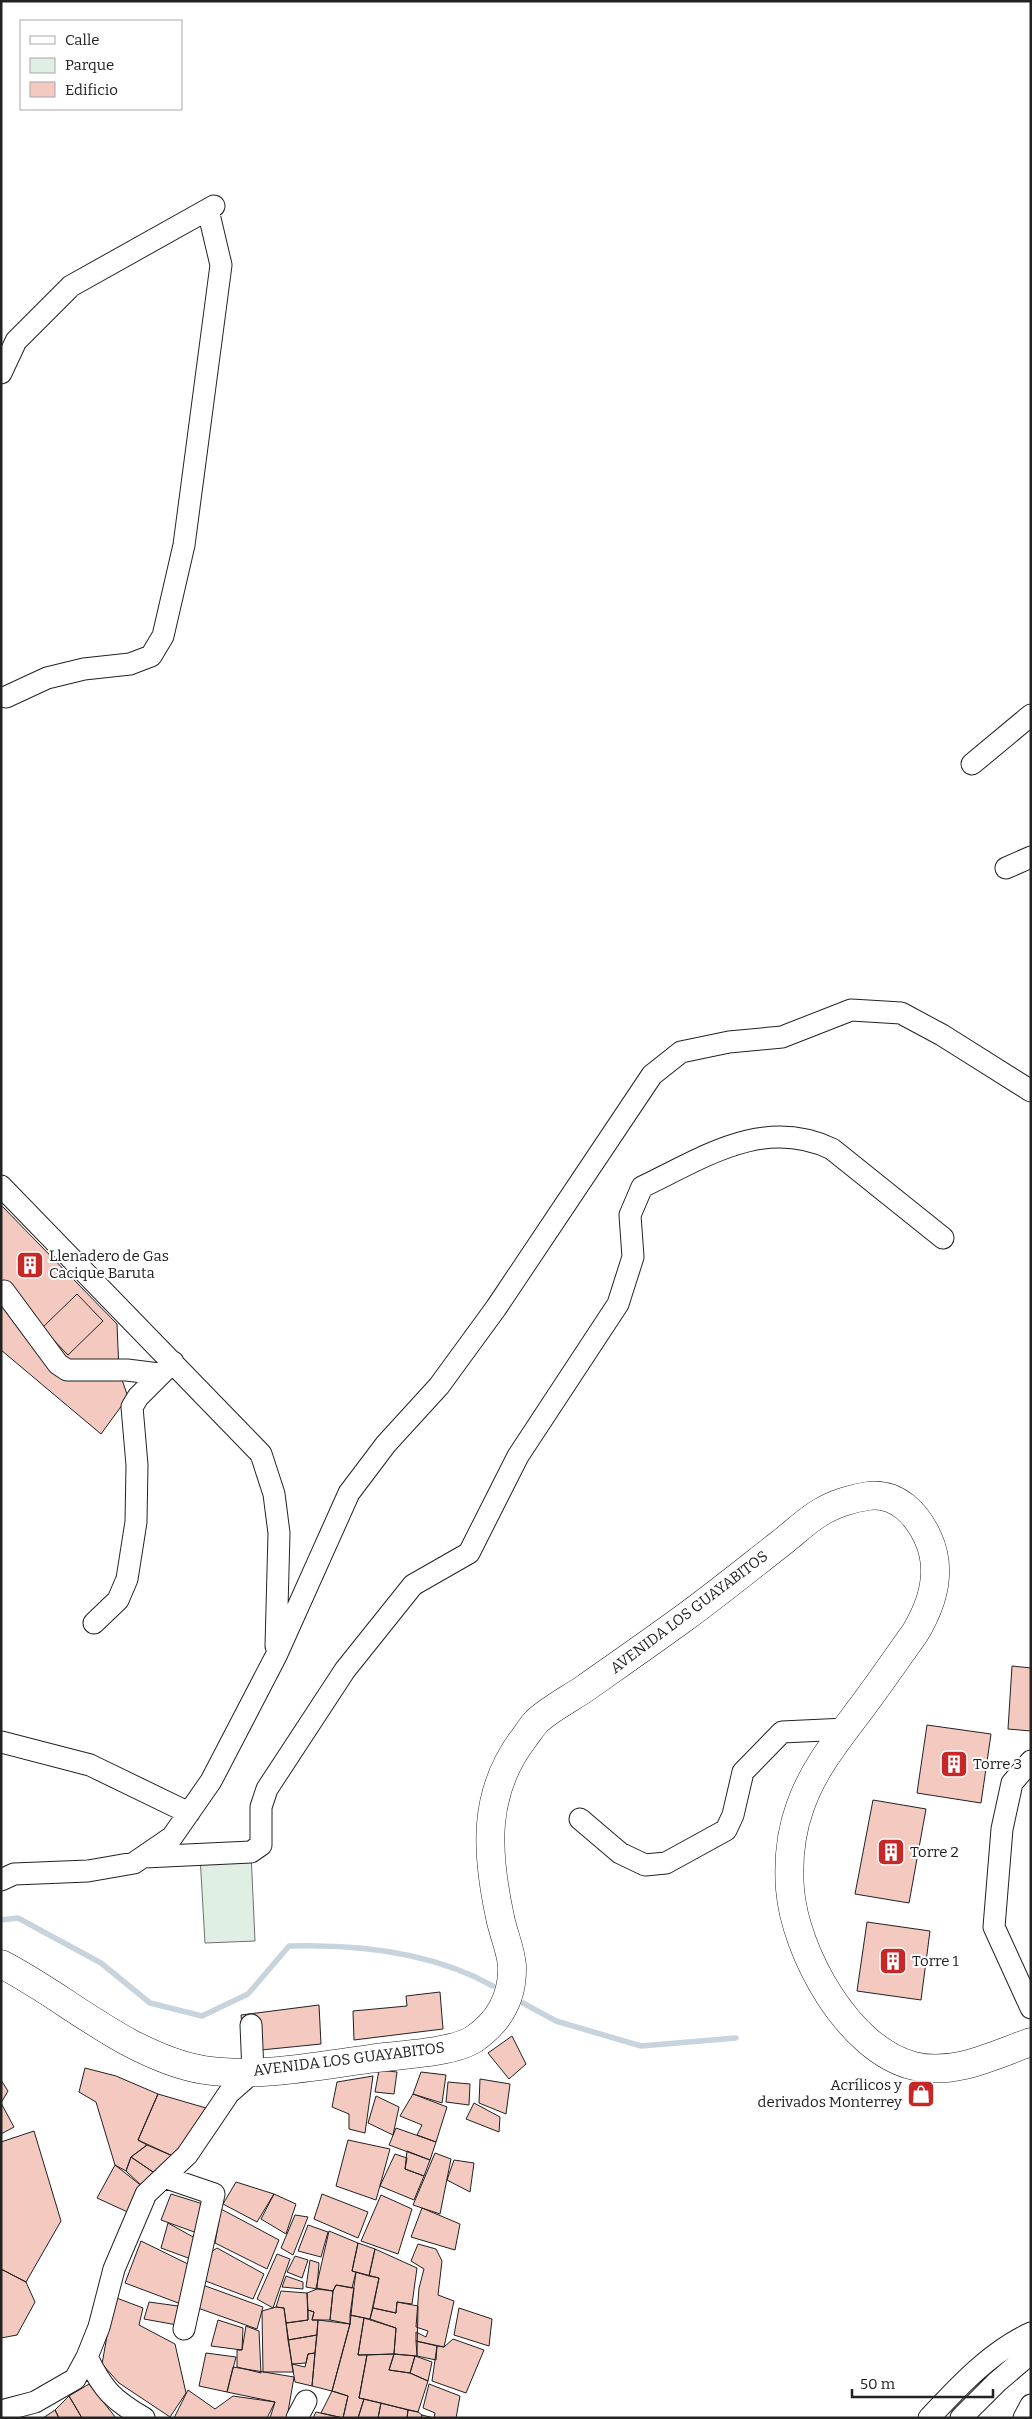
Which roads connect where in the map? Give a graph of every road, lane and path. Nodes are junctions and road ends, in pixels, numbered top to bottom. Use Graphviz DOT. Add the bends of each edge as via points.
graph roads {
  1 [pos="1,373"];
  2 [pos="6,697"];
  3 [pos="1031,715"];
  4 [pos="972,764"];
  5 [pos="1031,857"];
  6 [pos="1006,868"];
  7 [pos="1031,1091"];
  8 [pos="1,1186"];
  9 [pos="944,1238"];
  10 [pos="4,1291"];
  11 [pos="166,1368"];
  12 [pos="94,1624"];
  13 [pos="276,1656"];
  14 [pos="846,1729"];
  15 [pos="1,1742"];
  16 [pos="1031,1761"];
  17 [pos="188,1813"];
  18 [pos="580,1819"];
  19 [pos="144,1857"];
  20 [pos="1,1880"];
  21 [pos="1,1964"];
  22 [pos="1031,2008"];
  23 [pos="251,2025"];
  24 [pos="1031,2042"];
  25 [pos="253,2072"];
  26 [pos="164,2176"];
  27 [pos="184,2329"];
  28 [pos="1031,2333"];
  29 [pos="1031,2353"];
  30 [pos="88,2357"];
  31 [pos="1031,2405"];
  32 [pos="1,2411"];
  33 [pos="144,2418"];
  34 [pos="929,2418"];
  35 [pos="960,2418"];
  36 [pos="1024,2418"];
  1 -- 2 [label="street" via="16,341 71,286 211,208 221,265 184,545 163,636 151,656 144,659 47,678"];
  3 -- 4 [label="street"];
  5 -- 6 [label="street"];
  7 -- 13 [label="street" via="901,1013 851,1010 782,1037 729,1042 681,1052 652,1075 496,1308 439,1386 386,1444 349,1493"];
  8 -- 11 [label="street"];
  9 -- 19 [label="street" via="832,1149 814,1140 777,1136 726,1146 642,1187 630,1215 633,1257 618,1304 518,1456 469,1553 413,1585 340,1678 267,1789 261,1807 261,1845 251,1852"];
  10 -- 11 [label="street" via="58,1364 67,1370"];
  11 -- 12 [label="street" via="132,1407 137,1465 136,1522 127,1579 118,1600"];
  11 -- 13 [label="street" via="262,1454 274,1494 279,1533"];
  13 -- 17 [label="street" via="211,1781"];
  14 -- 18 [label="street" via="782,1732 743,1772 726,1830 666,1863 645,1865 620,1853"];
  14 -- 24 [label="main road, AVENIDA LOS GUAYABITOS" via="818,1766 800,1806 789,1872 793,1907 804,1946 834,2003 874,2046 887,2056 914,2066 944,2069"];
  14 -- 25 [label="main road, AVENIDA LOS GUAYABITOS" via="918,1628 928,1610 934,1588 931,1544 920,1523 908,1508 880,1495 854,1499 821,1512 689,1615 536,1722 516,1749 491,1806 493,1875 512,1964 504,2009 490,2024 472,2040 451,2048"];
  15 -- 17 [label="street" via="90,1765"];
  16 -- 22 [label="street" via="1012,1783 1002,1828 994,1927"];
  17 -- 19 [label="street" via="172,1837"];
  19 -- 20 [label="street" via="134,1863 97,1870 14,1874"];
  21 -- 25 [label="main road, AVENIDA LOS GUAYABITOS" via="153,2054 203,2070"];
  23 -- 25 [label="street"];
  25 -- 26 [label="street" via="229,2093 187,2155"];
  26 -- 27 [label="street" via="214,2194"];
  26 -- 30 [label="street" via="142,2202 114,2269"];
  28 -- 34 [label="street" via="970,2375"];
  29 -- 35 [label="street"];
  30 -- 32 [label="street" via="75,2379 35,2402"];
  30 -- 33 [label="street" via="97,2378 118,2403"];
  31 -- 36 [label="street"];
}
